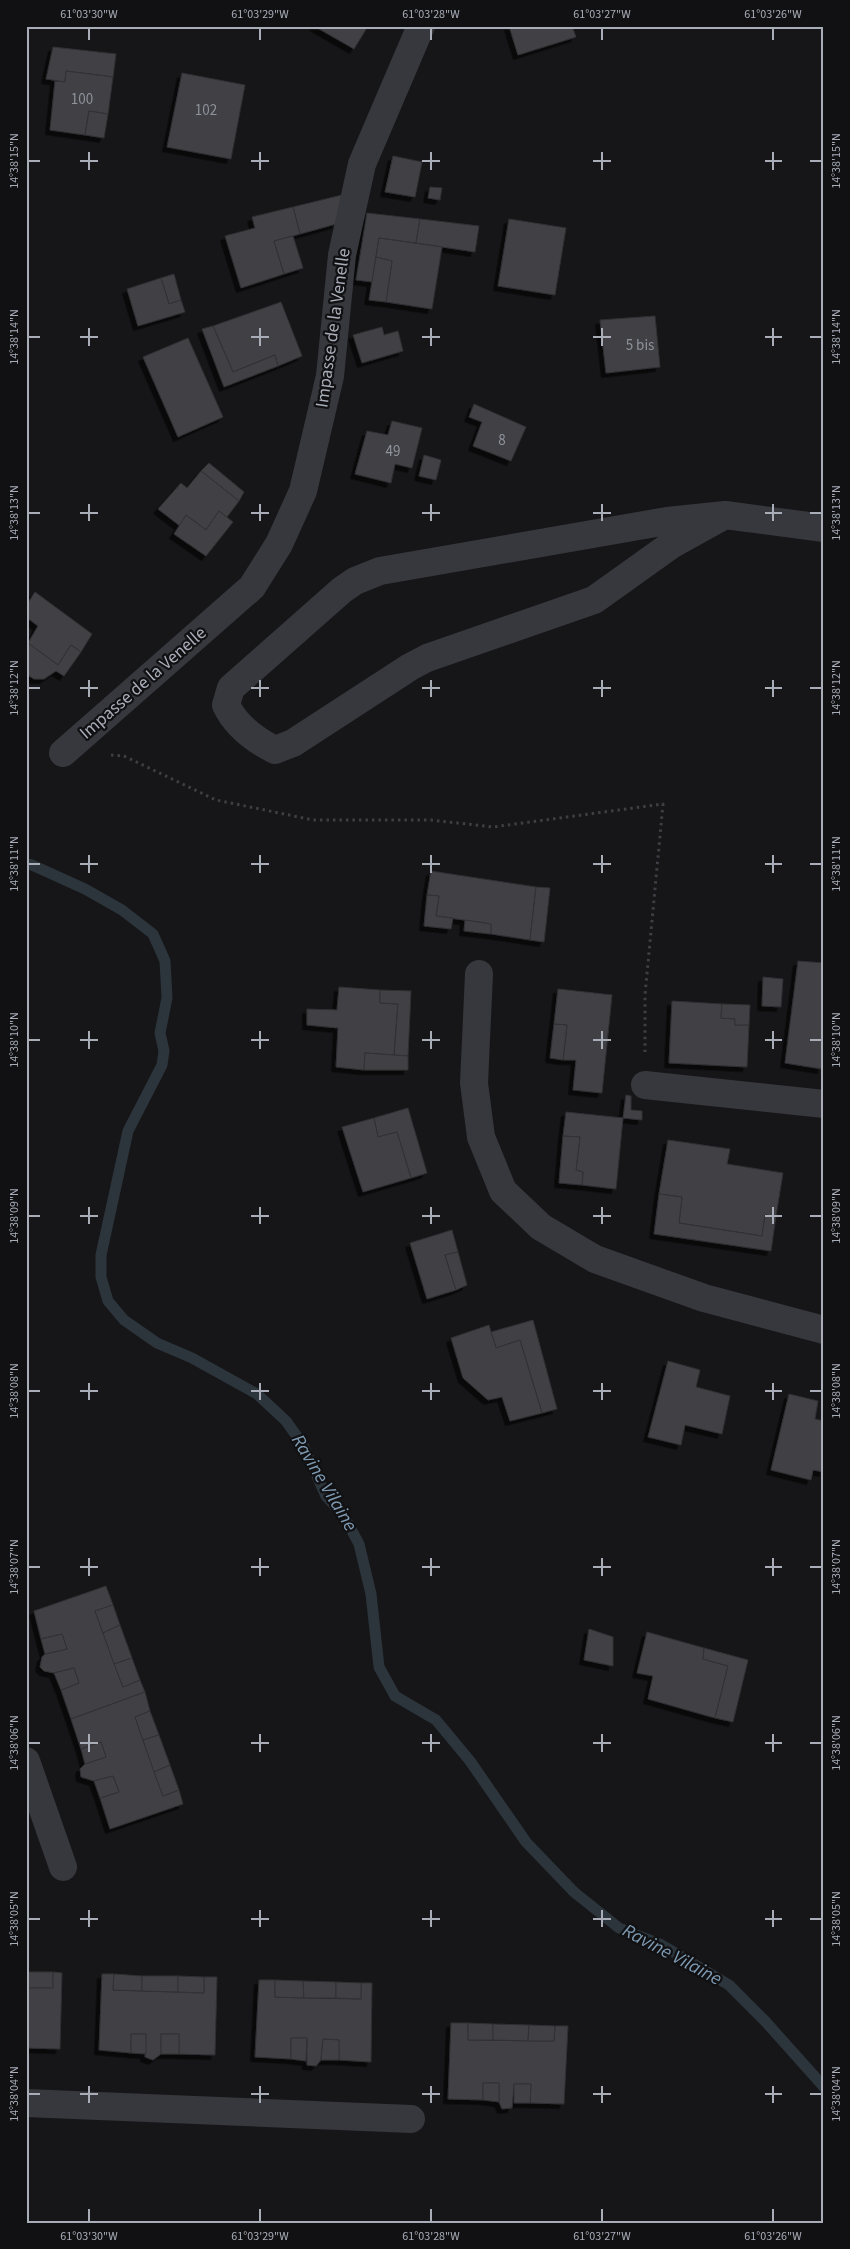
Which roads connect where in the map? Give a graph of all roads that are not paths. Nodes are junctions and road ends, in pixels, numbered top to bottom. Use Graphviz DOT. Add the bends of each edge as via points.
graph roads {
  1 [pos="421,26"];
  2 [pos="725,515"];
  3 [pos="824,528"];
  4 [pos="63,753"];
  5 [pos="479,974"];
  6 [pos="645,1086"];
  7 [pos="824,1104"];
  8 [pos="824,1330"];
  9 [pos="26,1761"];
  10 [pos="63,1867"];
  11 [pos="26,2103"];
  12 [pos="411,2119"];
  1 -- 4 [label="street, Impasse de la Venelle" via="362,164 342,255 330,376 303,491 280,544 252,587"];
  2 -- 2 [label="street" via="667,520 380,571 342,590 231,688 226,705 231,717 258,741 275,750 293,743 427,658 594,600 671,545"];
  2 -- 3 [label="street"];
  5 -- 8 [label="street" via="474,1083 481,1137 503,1191 541,1227 596,1260 704,1298"];
  6 -- 7 [label="street"];
  9 -- 10 [label="street"];
  11 -- 12 [label="street"];
}
